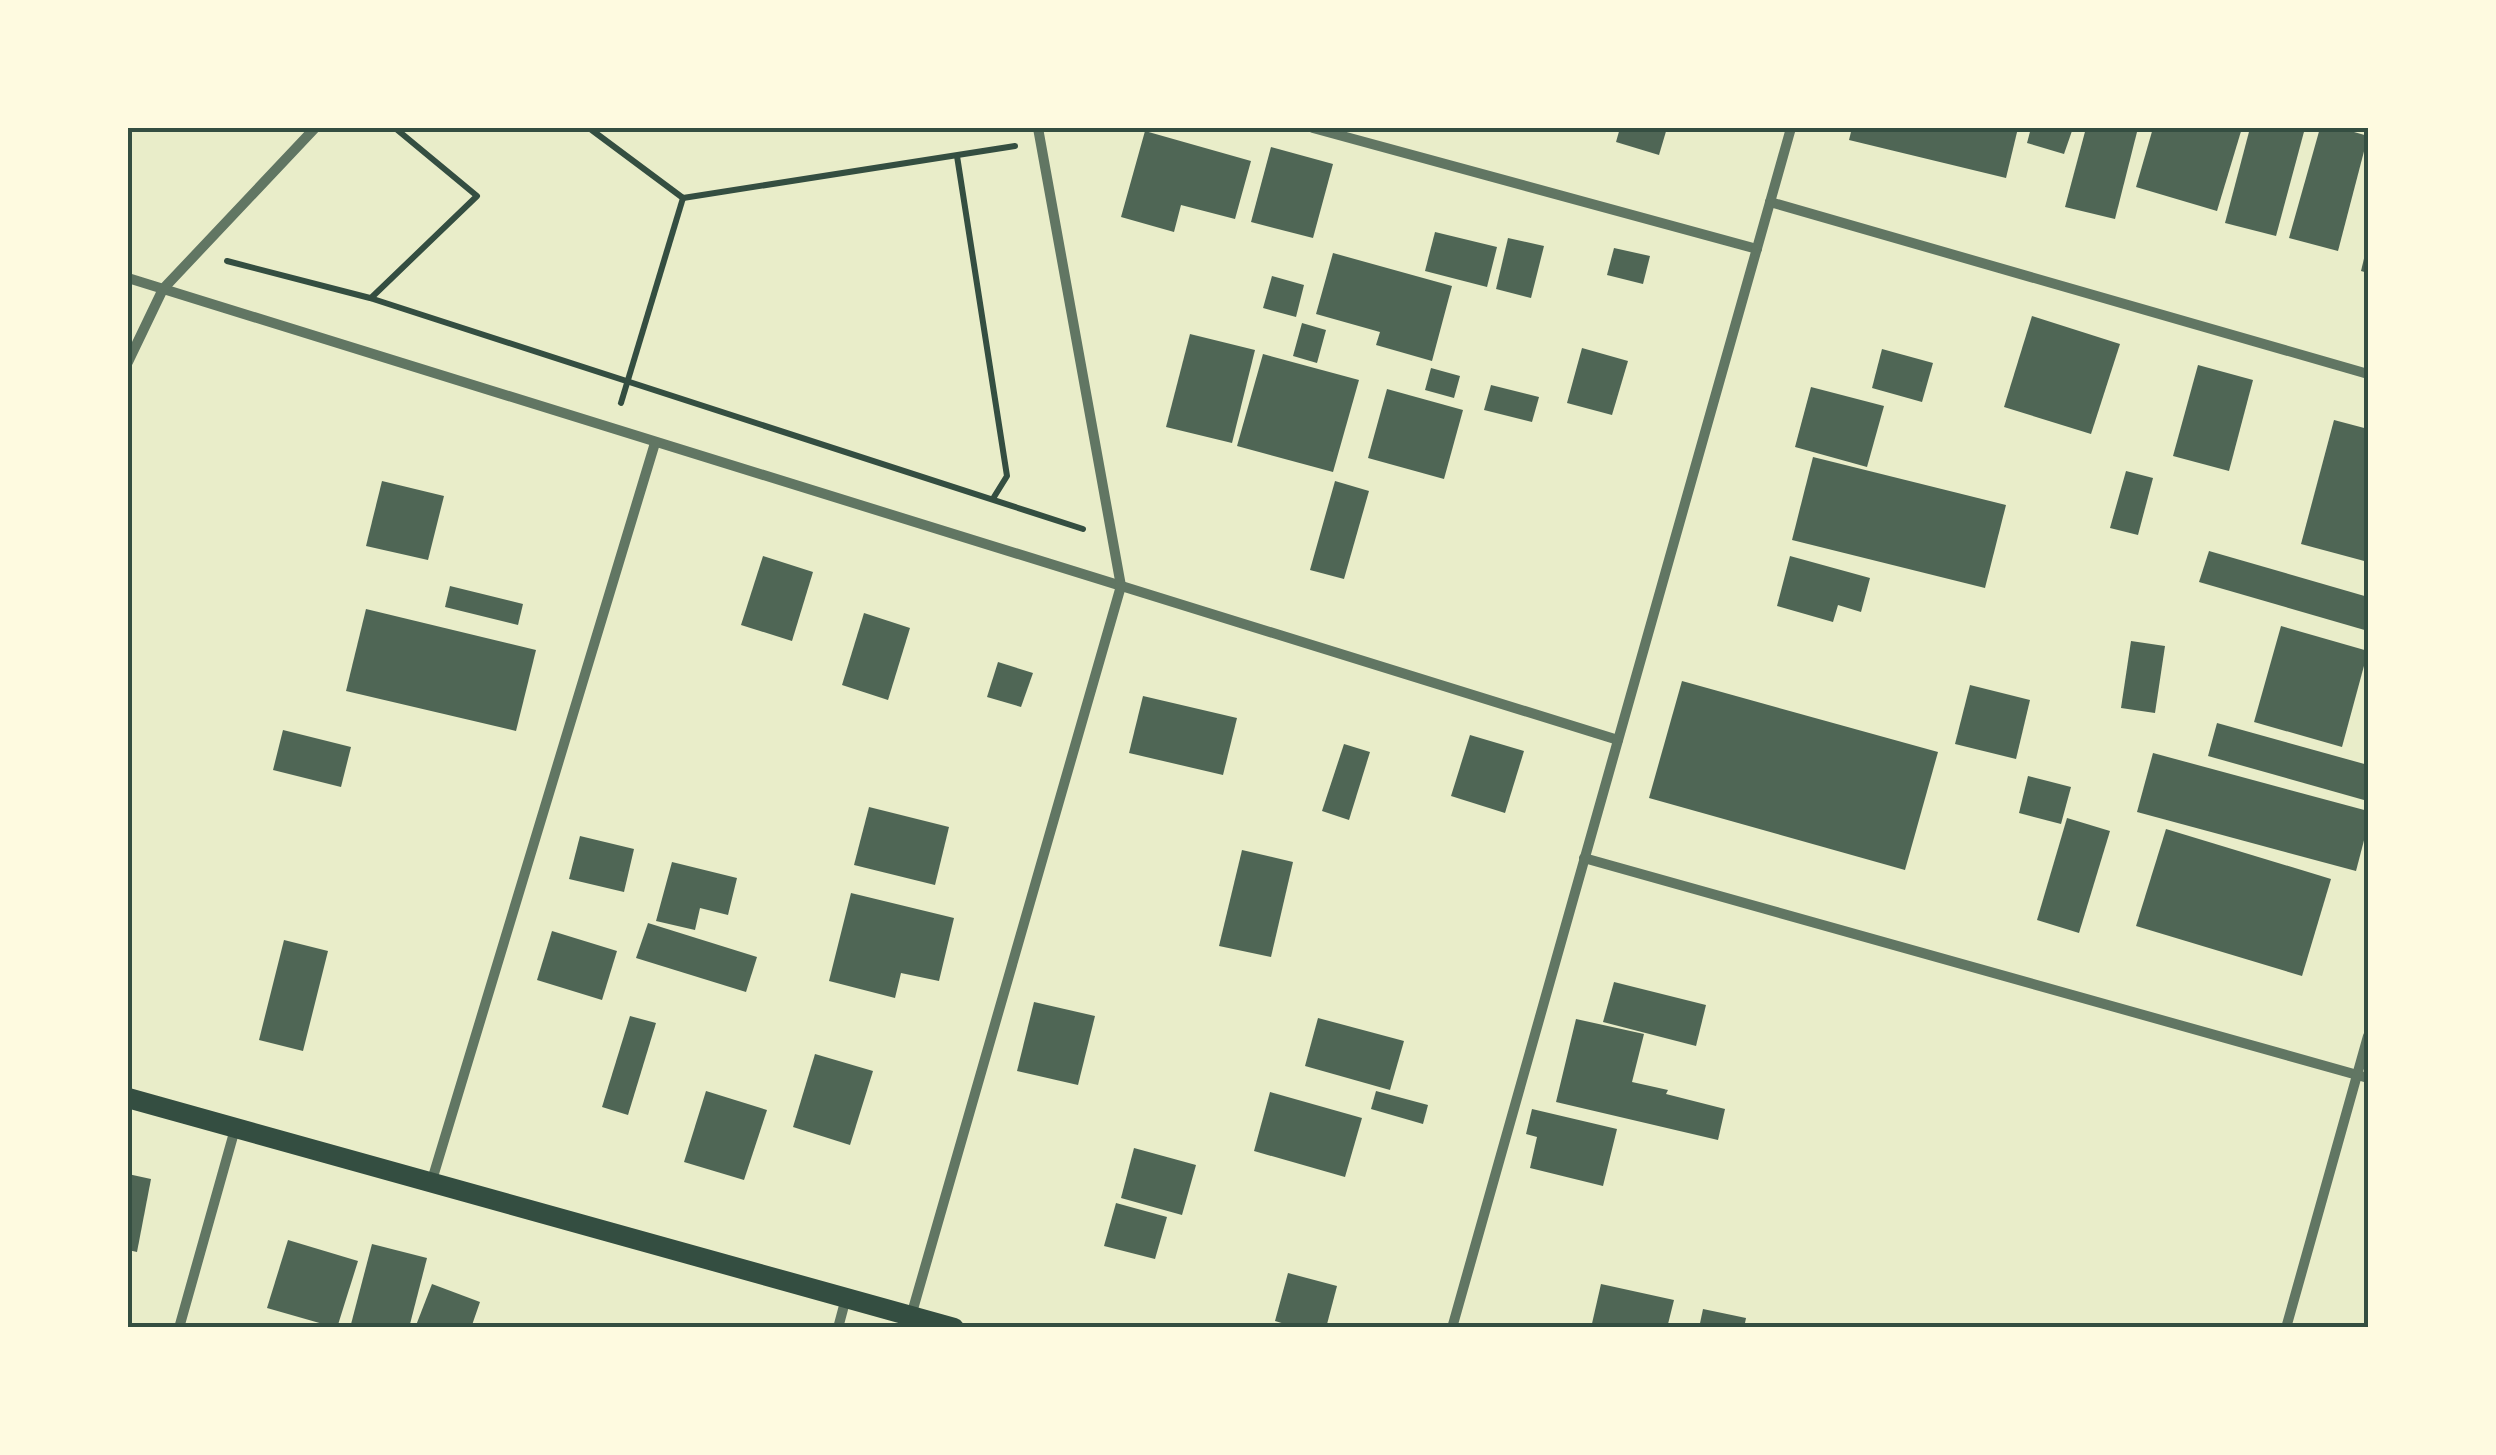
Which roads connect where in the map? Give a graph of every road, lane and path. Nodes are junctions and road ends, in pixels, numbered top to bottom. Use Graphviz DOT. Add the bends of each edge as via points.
graph roads {
  1 [pos="315,128"];
  2 [pos="395,128"];
  3 [pos="589,128"];
  4 [pos="1038,128"];
  5 [pos="1313,128"];
  6 [pos="1791,128"];
  7 [pos="1040,142"];
  8 [pos="957,156"];
  9 [pos="683,198"];
  10 [pos="1770,202"];
  11 [pos="1757,249"];
  12 [pos="197,254"];
  13 [pos="128,278"];
  14 [pos="162,289"];
  15 [pos="370,298"];
  16 [pos="128,362"];
  17 [pos="2368,374"];
  18 [pos="626,380"];
  19 [pos="616,428"];
  20 [pos="654,443"];
  21 [pos="993,498"];
  22 [pos="1112,539"];
  23 [pos="1121,586"];
  24 [pos="1618,740"];
  25 [pos="1584,858"];
  26 [pos="2368,1036"];
  27 [pos="2363,1076"];
  28 [pos="128,1098"];
  29 [pos="236,1129"];
  30 [pos="432,1180"];
  31 [pos="846,1297"];
  32 [pos="912,1316"];
  33 [pos="178,1328"];
  34 [pos="838,1328"];
  35 [pos="954,1328"];
  36 [pos="1452,1328"];
  37 [pos="2286,1328"];
  1 -- 12 [label="street"];
  2 -- 15 [label="path" via="477,196"];
  3 -- 9 [label="path"];
  4 -- 7 [label="street"];
  5 -- 11 [label="street"];
  6 -- 10 [label="street"];
  7 -- 8 [label="path"];
  7 -- 22 [label="street"];
  8 -- 9 [label="path"];
  8 -- 21 [label="path" via="1007,476"];
  9 -- 18 [label="path"];
  10 -- 11 [label="street"];
  10 -- 17 [label="street"];
  11 -- 24 [label="street"];
  12 -- 14 [label="street"];
  12 -- 15 [label="path"];
  13 -- 14 [label="street"];
  14 -- 16 [label="street"];
  14 -- 19 [label="street"];
  15 -- 18 [label="path"];
  18 -- 19 [label="path"];
  18 -- 21 [label="path"];
  19 -- 20 [label="street"];
  20 -- 23 [label="street"];
  20 -- 30 [label="street"];
  21 -- 22 [label="path"];
  22 -- 23 [label="street"];
  23 -- 24 [label="street"];
  23 -- 32 [label="street"];
  24 -- 25 [label="street"];
  25 -- 27 [label="street"];
  25 -- 36 [label="street"];
  26 -- 27 [label="street"];
  27 -- 37 [label="street"];
  28 -- 29 [label="main road"];
  29 -- 30 [label="main road"];
  29 -- 33 [label="street"];
  30 -- 31 [label="main road"];
  31 -- 32 [label="main road"];
  31 -- 34 [label="street"];
  32 -- 35 [label="main road"];
}
